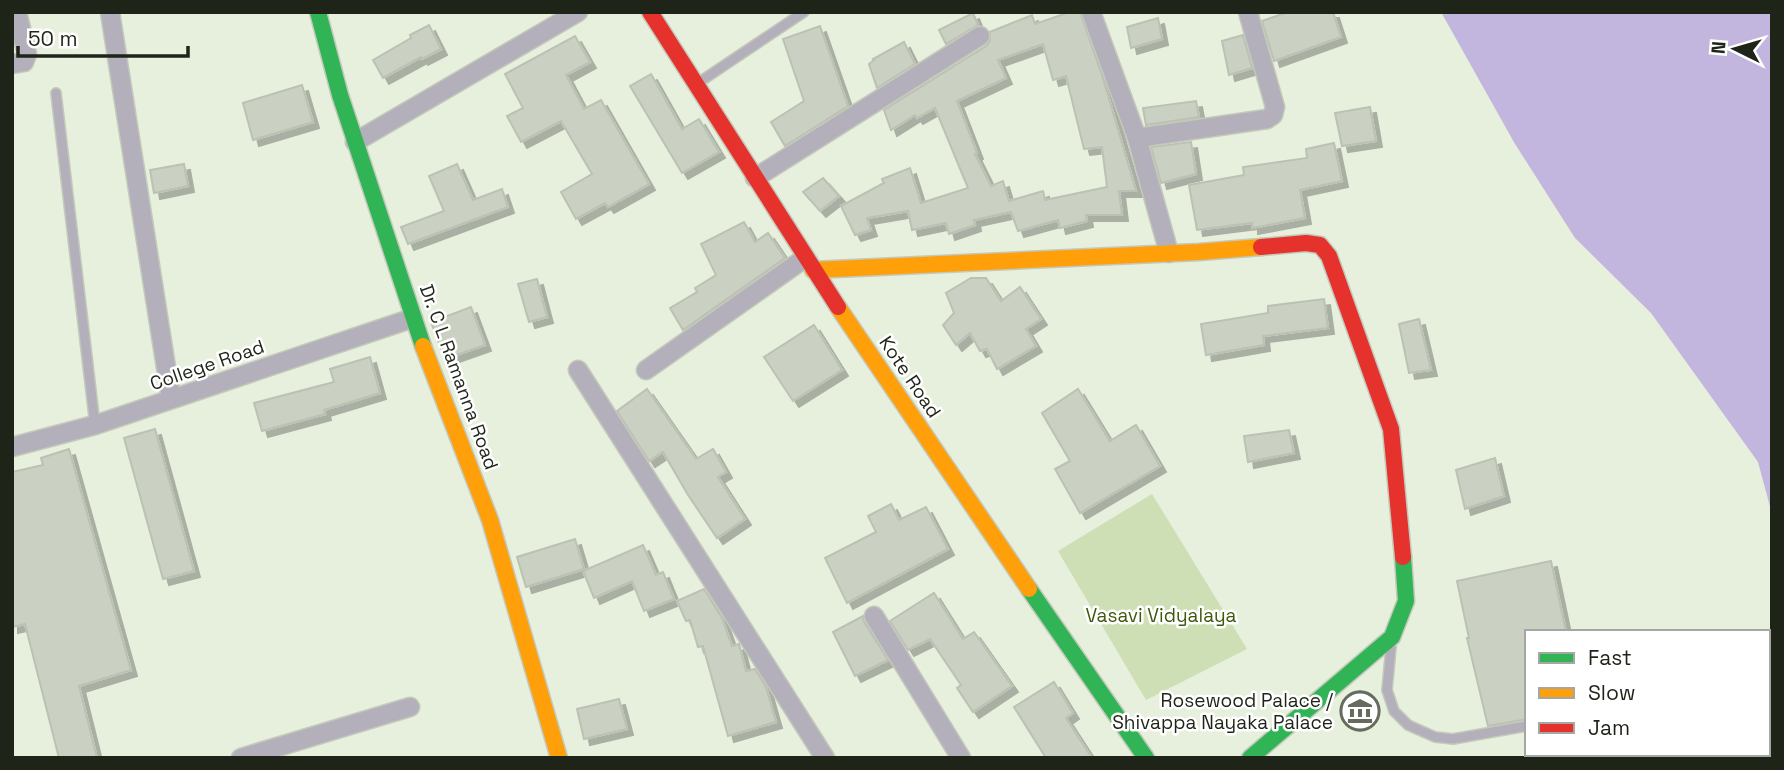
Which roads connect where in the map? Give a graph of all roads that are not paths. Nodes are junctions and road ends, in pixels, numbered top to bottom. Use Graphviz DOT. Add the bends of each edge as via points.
graph roads {
  1 [pos="17,12"];
  2 [pos="110,12"];
  3 [pos="318,12"];
  4 [pos="578,12"];
  5 [pos="650,12"];
  6 [pos="804,12"];
  7 [pos="1091,12"];
  8 [pos="1248,12"];
  9 [pos="980,36"];
  10 [pos="12,64"];
  11 [pos="696,84"];
  12 [pos="56,93"];
  13 [pos="1137,138"];
  14 [pos="355,142"];
  15 [pos="755,178"];
  16 [pos="1168,253"];
  17 [pos="809,264"];
  18 [pos="413,318"];
  19 [pos="578,370"];
  20 [pos="646,370"];
  21 [pos="171,399"];
  22 [pos="95,425"];
  23 [pos="12,447"];
  24 [pos="874,617"];
  25 [pos="1392,637"];
  26 [pos="410,707"];
  27 [pos="1525,726"];
  28 [pos="241,758"];
  29 [pos="559,758"];
  30 [pos="825,758"];
  31 [pos="961,758"];
  32 [pos="1146,758"];
  33 [pos="1250,758"];
  1 -- 10 [label="street" via="27,54 24,62"];
  2 -- 21 [label="street"];
  3 -- 14 [label="street, Dr. C L Ramanna Road"];
  4 -- 14 [label="street"];
  5 -- 11 [label="street, Kote Road"];
  6 -- 11 [label="lane"];
  7 -- 13 [label="street"];
  8 -- 13 [label="street" via="1275,107 1273,115"];
  9 -- 15 [label="street"];
  11 -- 15 [label="street, Kote Road"];
  12 -- 22 [label="lane"];
  13 -- 16 [label="street"];
  14 -- 18 [label="street, Dr. C L Ramanna Road"];
  15 -- 17 [label="street, Kote Road"];
  16 -- 17 [label="street"];
  16 -- 25 [label="street" via="1306,243 1320,245 1329,256 1391,429 1406,601"];
  17 -- 20 [label="street"];
  17 -- 32 [label="street, Kote Road"];
  18 -- 21 [label="street, College Road"];
  18 -- 29 [label="street, Dr. C L Ramanna Road" via="490,520"];
  19 -- 30 [label="street"];
  21 -- 22 [label="street, College Road"];
  22 -- 23 [label="street, College Road"];
  24 -- 31 [label="street"];
  25 -- 27 [label="lane" via="1387,690 1394,711 1408,725 1453,739"];
  25 -- 33 [label="street"];
  26 -- 28 [label="street"];
}
